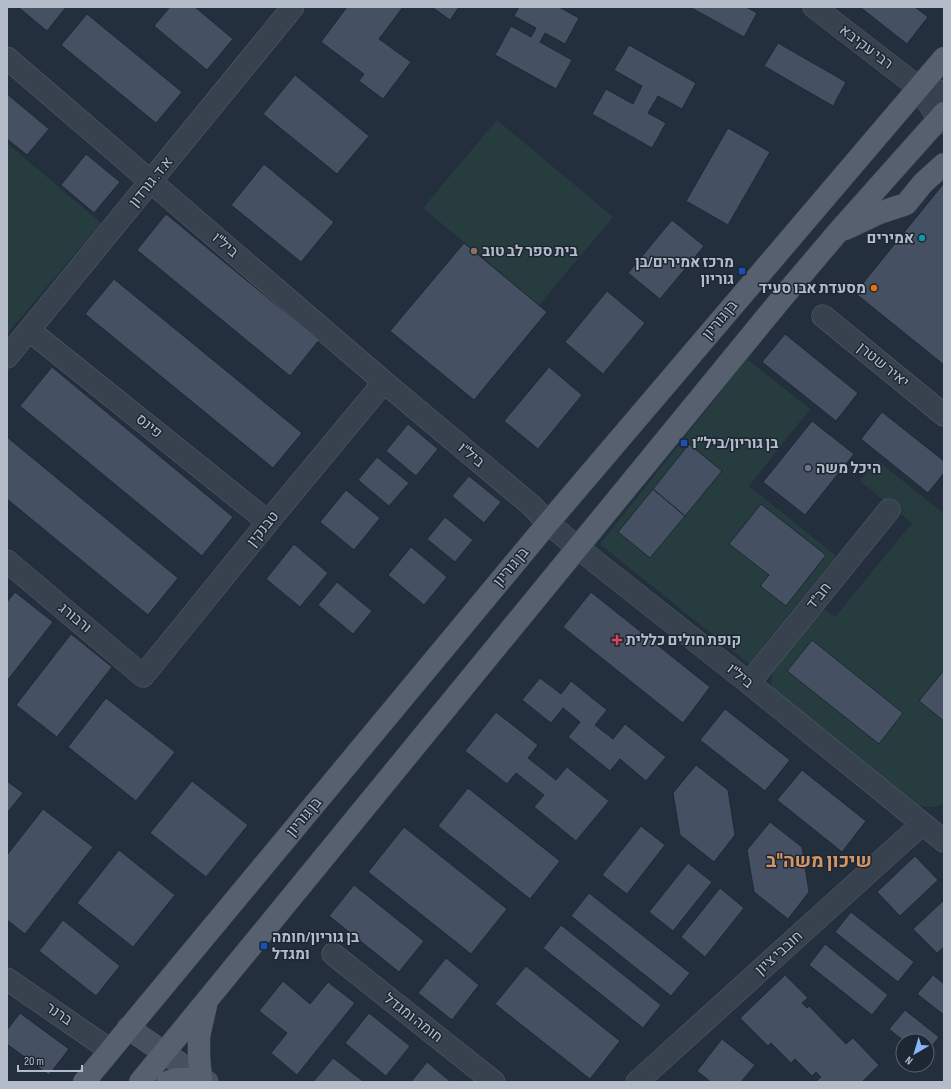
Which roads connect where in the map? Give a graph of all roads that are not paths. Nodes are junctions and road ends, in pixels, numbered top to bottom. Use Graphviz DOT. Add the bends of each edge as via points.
graph roads {
  1 [pos="294,7"];
  2 [pos="814,7"];
  3 [pos="7,58"];
  4 [pos="944,58"];
  5 [pos="918,87"];
  6 [pos="944,92"];
  7 [pos="942,118"];
  8 [pos="944,164"];
  9 [pos="152,181"];
  10 [pos="838,232"];
  11 [pos="823,316"];
  12 [pos="29,330"];
  13 [pos="7,357"];
  14 [pos="384,382"];
  15 [pos="944,415"];
  16 [pos="889,510"];
  17 [pos="268,522"];
  18 [pos="548,523"];
  19 [pos="578,548"];
  20 [pos="7,561"];
  21 [pos="143,676"];
  22 [pos="749,683"];
  23 [pos="937,832"];
  24 [pos="333,954"];
  25 [pos="7,979"];
  26 [pos="207,1000"];
  27 [pos="128,1028"];
  28 [pos="110,1050"];
  29 [pos="164,1053"];
  30 [pos="204,1080"];
  31 [pos="84,1082"];
  32 [pos="140,1082"];
  33 [pos="168,1082"];
  34 [pos="494,1082"];
  35 [pos="637,1082"];
  1 -- 9 [label="street, א.ד. גורדון"];
  2 -- 5 [label="street, רבי עקיבא"];
  3 -- 9 [label="street, ביל\"ו"];
  4 -- 5 [label="main road, בן גוריון"];
  5 -- 6 [label="street"];
  5 -- 7 [label="street"];
  5 -- 18 [label="main road, בן גוריון"];
  7 -- 10 [label="main road"];
  8 -- 10 [label="main road" via="923,182 906,204"];
  9 -- 12 [label="street, א.ד. גורדון"];
  9 -- 14 [label="street, ביל\"ו"];
  10 -- 19 [label="main road"];
  11 -- 15 [label="street, יאיר שטרן"];
  12 -- 13 [label="street, א.ד. גורדון"];
  12 -- 17 [label="street, פינס"];
  14 -- 17 [label="street, טבנקין"];
  14 -- 18 [label="street, ביל\"ו" via="531,505"];
  16 -- 22 [label="street, חב\"ד"];
  17 -- 21 [label="street, טבנקין"];
  18 -- 19 [label="street, ביל\"ו"];
  18 -- 27 [label="main road, בן גוריון"];
  19 -- 22 [label="street, ביל\"ו"];
  19 -- 26 [label="main road"];
  20 -- 21 [label="street, ורבורג"];
  22 -- 23 [label="street, ביל\"ו"];
  23 -- 35 [label="street, חובבי ציון"];
  24 -- 34 [label="street, חומה ומגדל"];
  25 -- 28 [label="street, ברנר"];
  26 -- 29 [label="main road"];
  26 -- 30 [label="main road" via="199,1036 199,1057"];
  27 -- 28 [label="main road, בן גוריון"];
  27 -- 29 [label="street"];
  28 -- 31 [label="main road, בן גוריון"];
  29 -- 30 [label="street"];
  29 -- 32 [label="main road"];
  30 -- 33 [label="main road" via="176,1079"];
}
